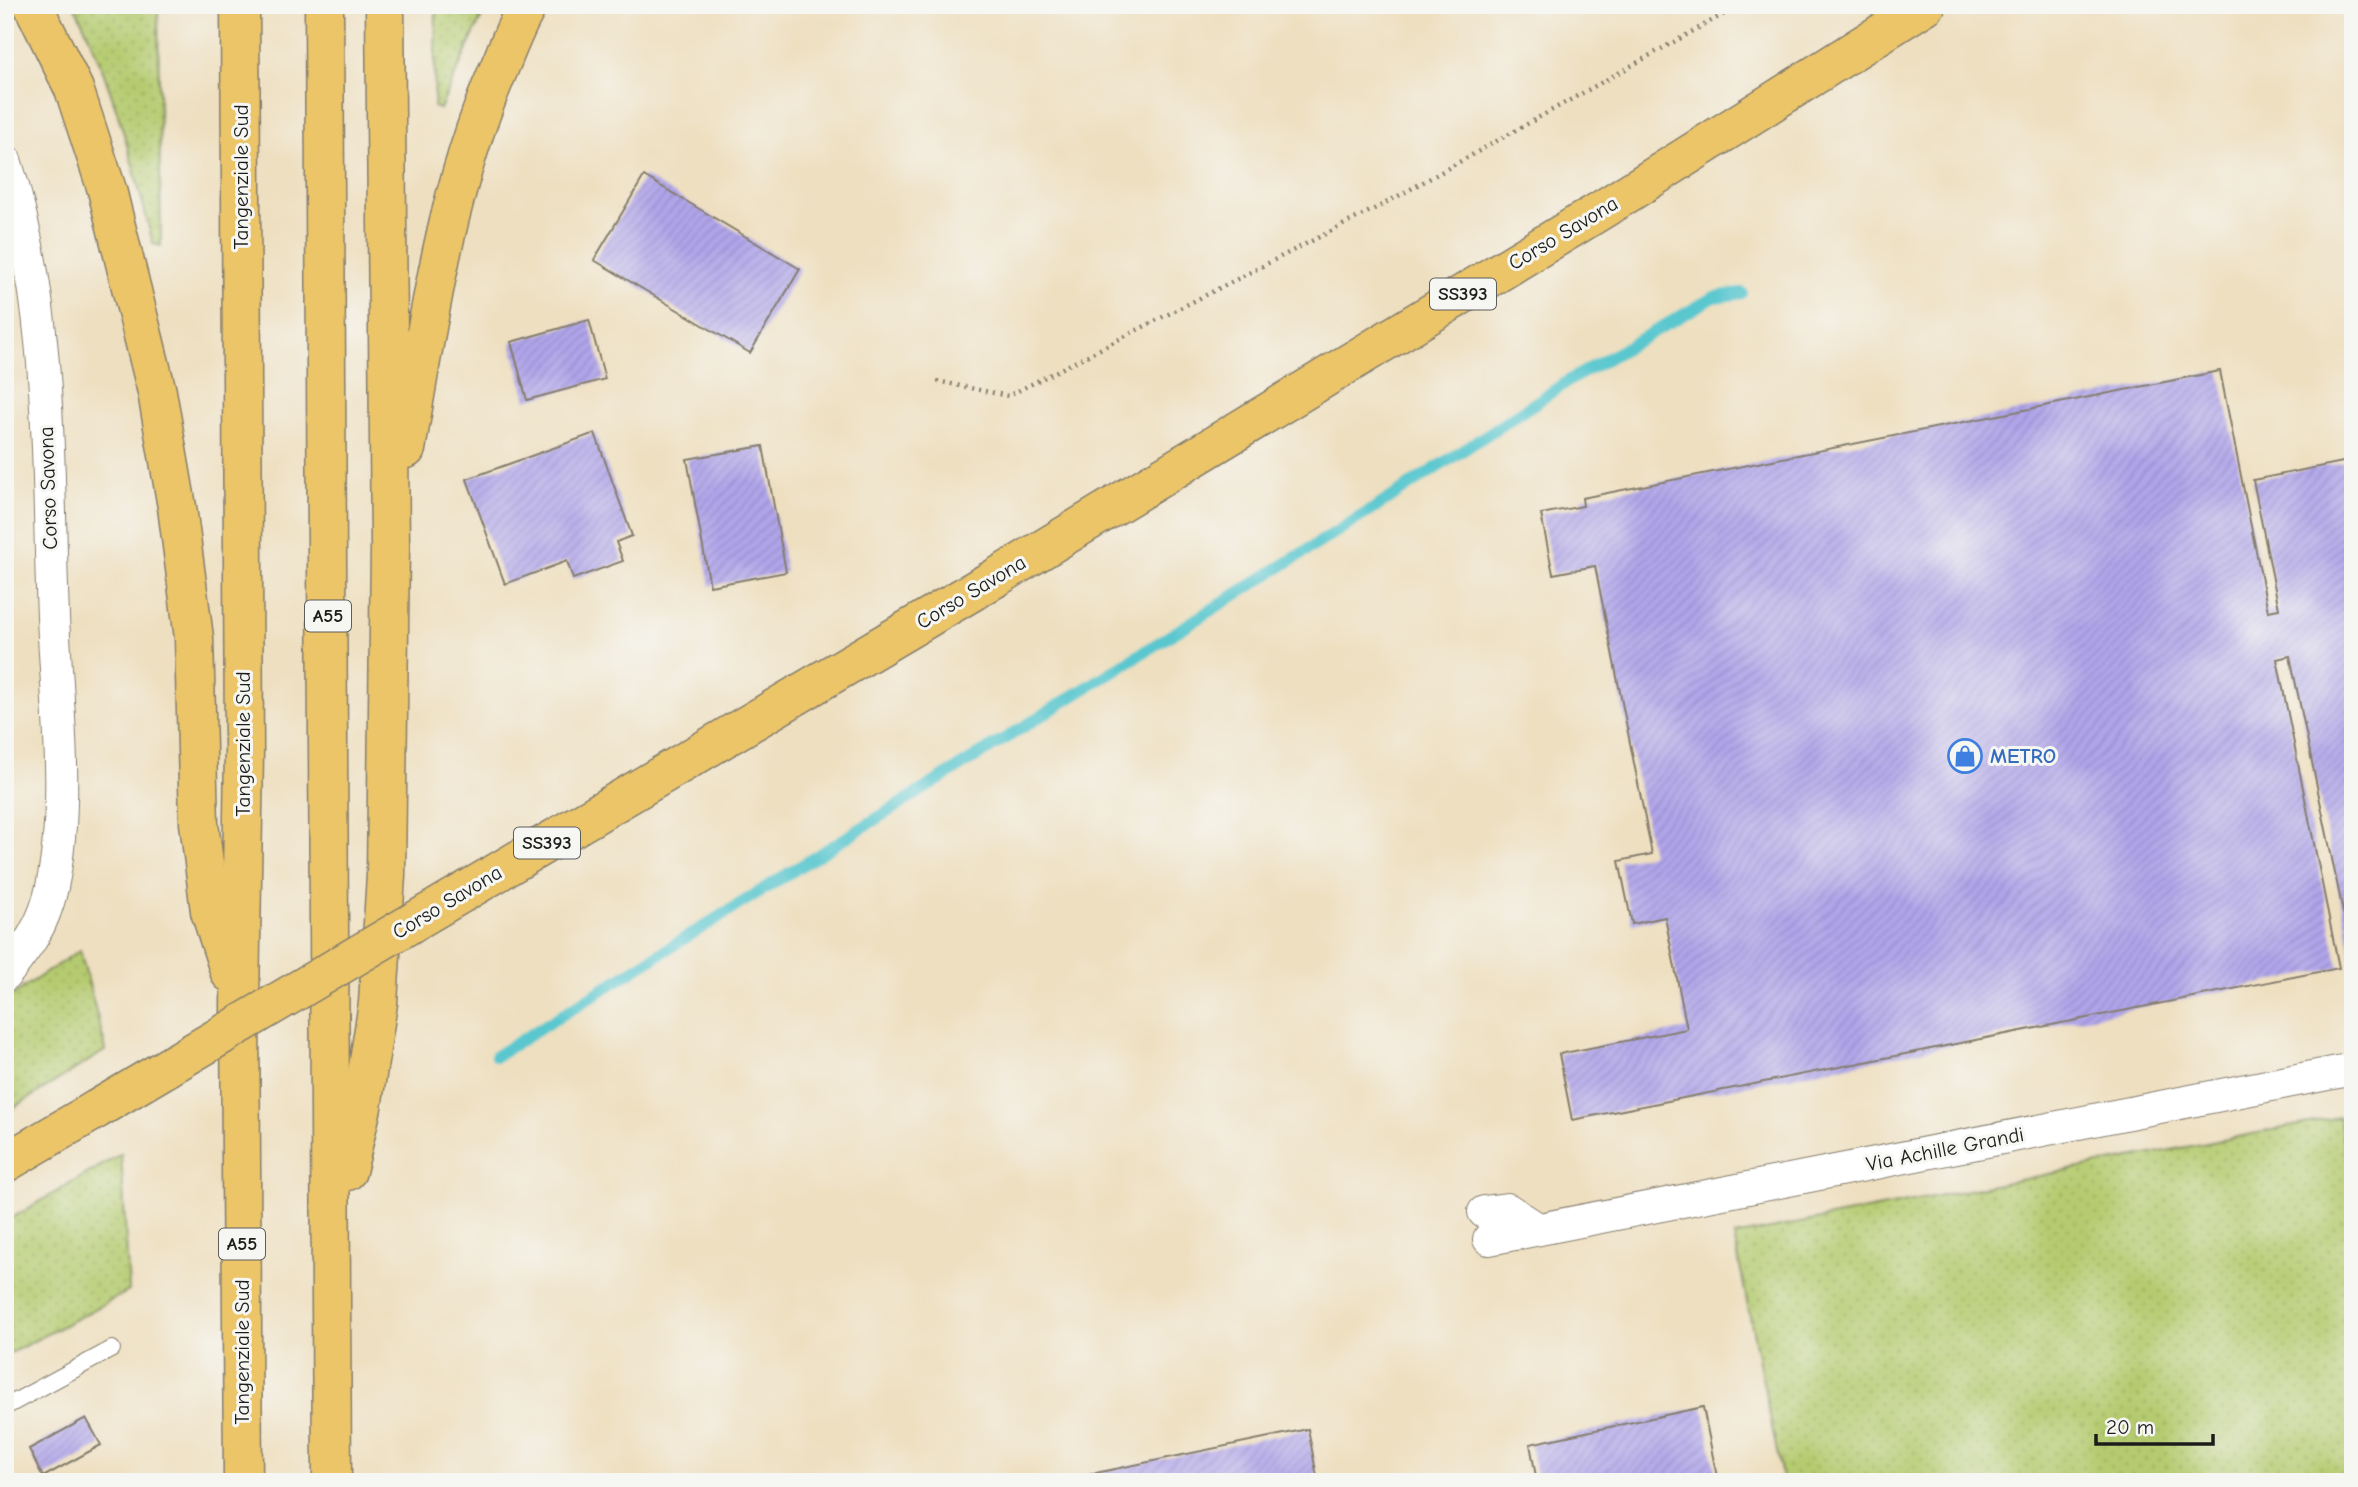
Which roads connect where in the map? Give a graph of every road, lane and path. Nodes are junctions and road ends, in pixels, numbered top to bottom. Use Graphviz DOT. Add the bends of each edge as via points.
graph roads {
  1 [pos="33,5"];
  2 [pos="240,5"];
  3 [pos="324,5"];
  4 [pos="384,5"];
  5 [pos="528,5"];
  6 [pos="1740,5"];
  7 [pos="1926,5"];
  8 [pos="5,160"];
  9 [pos="937,381"];
  10 [pos="390,547"];
  11 [pos="5,975"];
  12 [pos="240,1005"];
  13 [pos="2353,1069"];
  14 [pos="5,1163"];
  15 [pos="1486,1226"];
  16 [pos="333,1227"];
  17 [pos="112,1349"];
  18 [pos="5,1407"];
  19 [pos="243,1482"];
  20 [pos="332,1482"];
  1 -- 12 [label="main road" via="74,89 107,190 157,392 194,638 199,823 210,911"];
  2 -- 12 [label="main road, Tangenziale Sud / A55" via="244,751"];
  3 -- 16 [label="main road, A55"];
  4 -- 10 [label="main road"];
  5 -- 10 [label="main road" via="474,127 451,204"];
  6 -- 9 [label="path" via="1384,204 1008,396"];
  7 -- 14 [label="main road, Corso Savona / SS393, bridge" via="1592,216 997,577"];
  8 -- 11 [label="street, Corso Savona" via="21,208 41,320 61,795 52,888 35,938"];
  10 -- 16 [label="main road" via="386,875 378,1003 362,1107"];
  12 -- 19 [label="main road, Tangenziale Sud / A55"];
  13 -- 15 [label="street, Via Achille Grandi" via="1538,1229"];
  16 -- 20 [label="main road, A55"];
  17 -- 18 [label="lane"];
}
